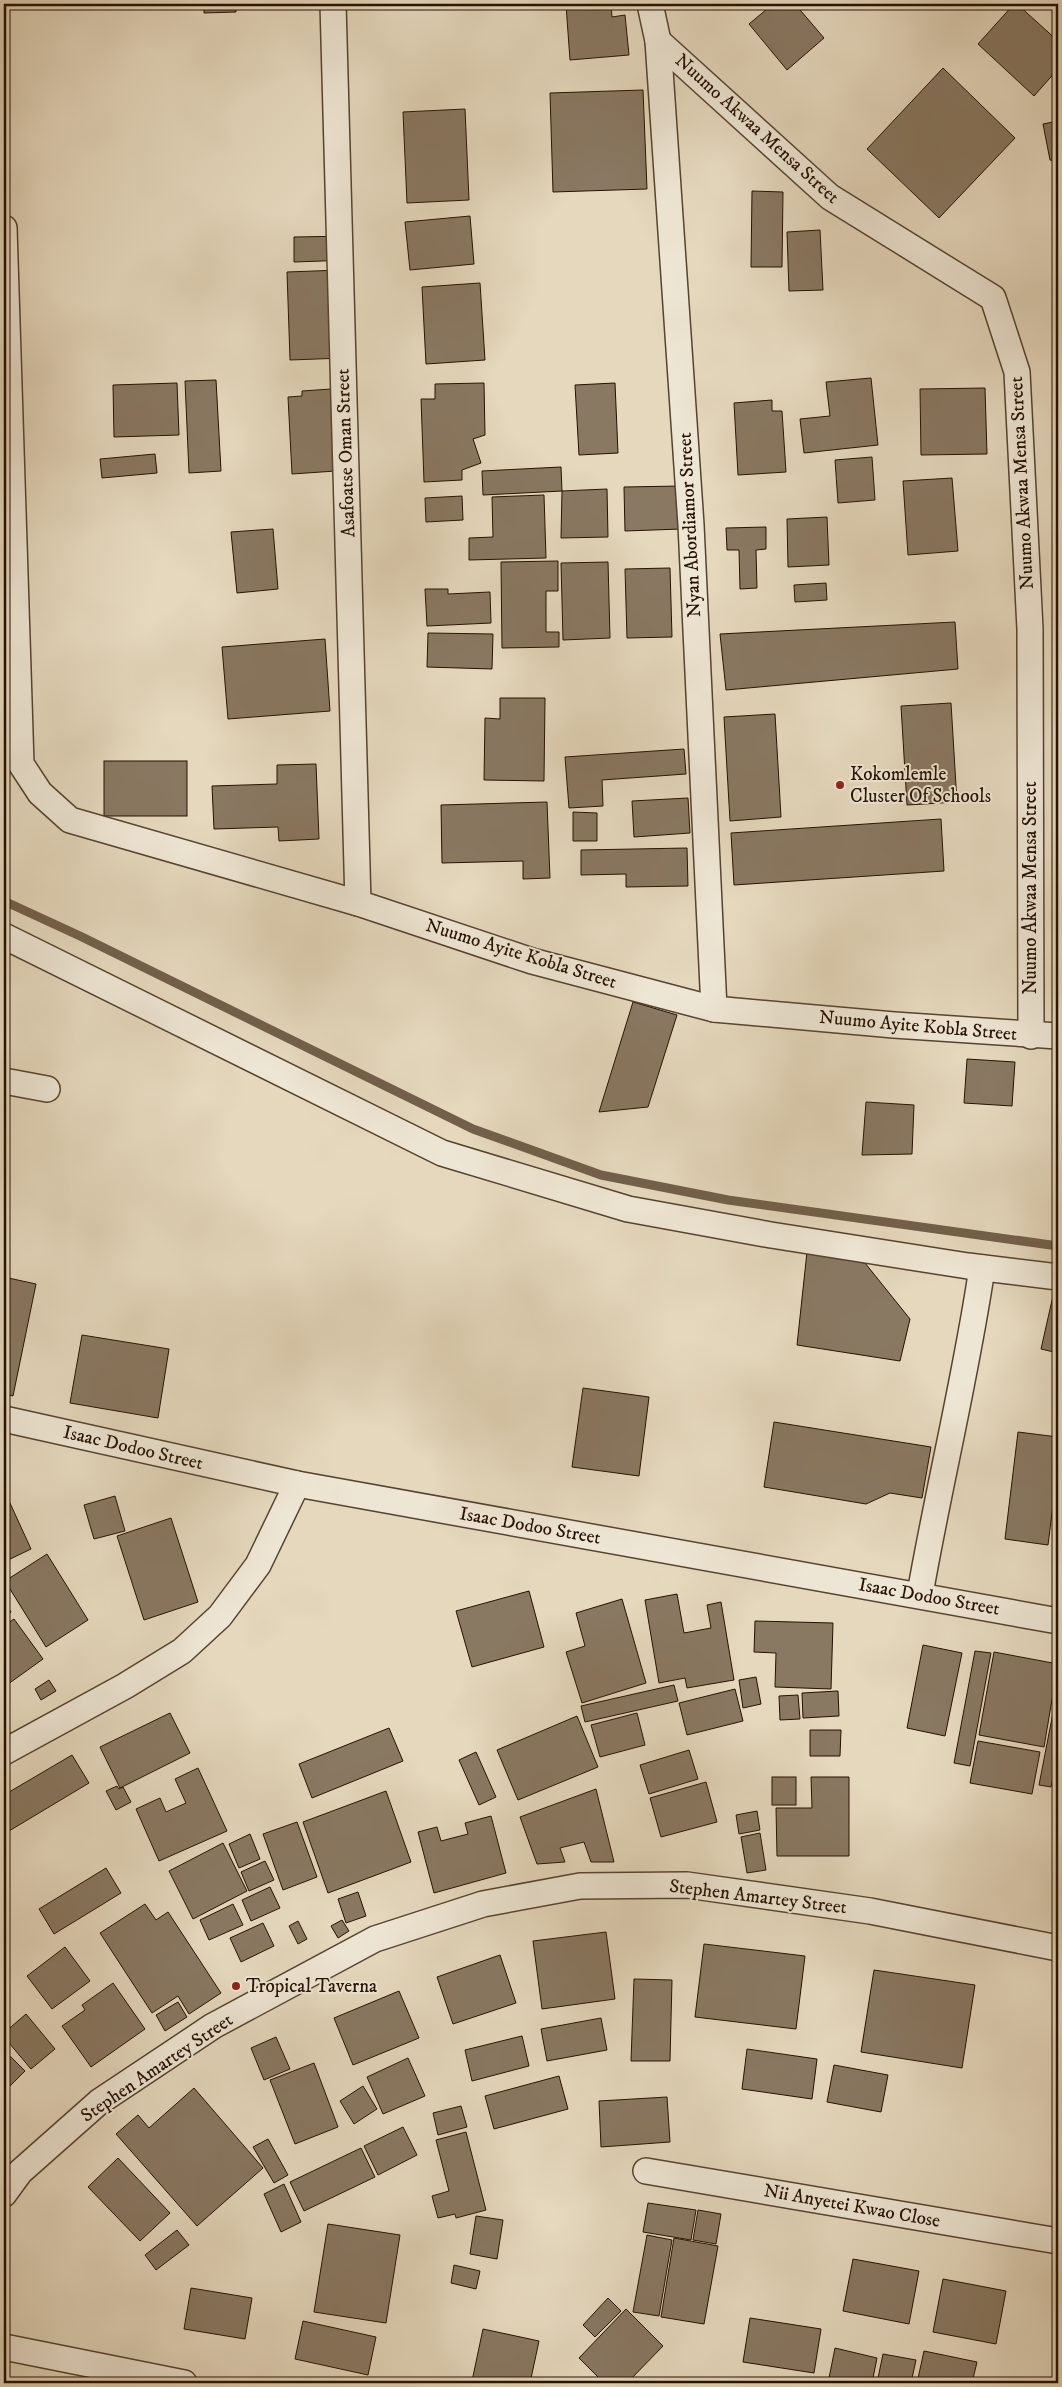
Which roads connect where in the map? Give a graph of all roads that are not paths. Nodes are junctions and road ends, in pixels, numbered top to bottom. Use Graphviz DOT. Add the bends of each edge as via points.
graph roads {
  1 [pos="333,4"];
  2 [pos="650,4"];
  3 [pos="658,41"];
  4 [pos="4,228"];
  5 [pos="358,903"];
  6 [pos="4,936"];
  7 [pos="714,1009"];
  8 [pos="1031,1036"];
  9 [pos="1058,1036"];
  10 [pos="4,1081"];
  11 [pos="47,1088"];
  12 [pos="982,1268"];
  13 [pos="1058,1277"];
  14 [pos="4,1419"];
  15 [pos="297,1484"];
  16 [pos="920,1594"];
  17 [pos="1058,1621"];
  18 [pos="4,1752"];
  19 [pos="1058,1948"];
  20 [pos="646,2171"];
  21 [pos="4,2194"];
  22 [pos="1058,2242"];
  23 [pos="4,2347"];
  24 [pos="184,2383"];
  1 -- 5 [label="street, Asafoatse Oman Street"];
  2 -- 3 [label="street, Nyan Abordiamor Street"];
  3 -- 7 [label="street, Nyan Abordiamor Street" via="691,524"];
  3 -- 8 [label="street, Nuumo Akwaa Mensa Street" via="830,197 993,298 1016,372 1030,630"];
  4 -- 5 [label="street, Nuumo Ayite Kobla Street" via="20,764 40,793 70,820"];
  5 -- 7 [label="street, Nuumo Ayite Kobla Street" via="532,961"];
  6 -- 12 [label="street" via="442,1153 628,1209"];
  7 -- 8 [label="street, Nuumo Ayite Kobla Street"];
  8 -- 9 [label="street, Nuumo Ayite Kobla Street"];
  10 -- 11 [label="street"];
  12 -- 13 [label="street"];
  12 -- 16 [label="street"];
  14 -- 15 [label="street, Isaac Dodoo Street"];
  15 -- 16 [label="street, Isaac Dodoo Street"];
  15 -- 18 [label="street" via="258,1565 220,1616 182,1651"];
  16 -- 17 [label="street, Isaac Dodoo Street"];
  19 -- 21 [label="street, Stephen Amartey Street" via="870,1911 687,1885 580,1886 483,1904 375,1940 213,2026 100,2102 20,2172"];
  20 -- 22 [label="street, Nii Anyetei Kwao Close"];
  23 -- 24 [label="street"];
}
